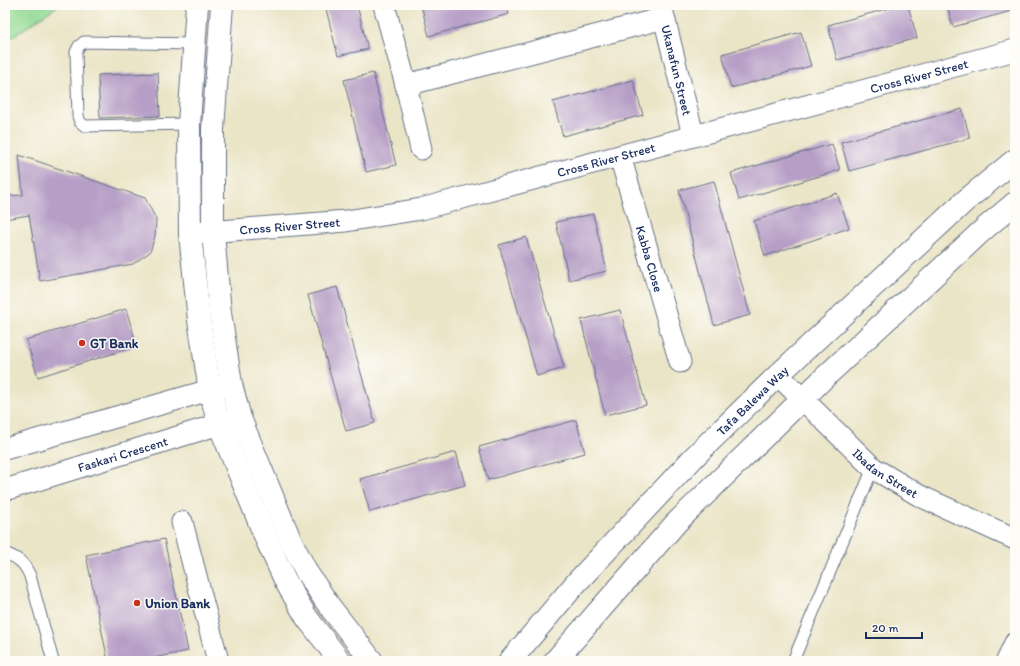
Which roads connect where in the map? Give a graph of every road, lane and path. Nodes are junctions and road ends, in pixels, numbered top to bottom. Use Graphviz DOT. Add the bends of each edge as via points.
graph roads {
  1 [pos="197,5"];
  2 [pos="222,5"];
  3 [pos="384,5"];
  4 [pos="662,11"];
  5 [pos="194,44"];
  6 [pos="1015,50"];
  7 [pos="406,85"];
  8 [pos="189,124"];
  9 [pos="694,135"];
  10 [pos="421,149"];
  11 [pos="620,156"];
  12 [pos="1015,160"];
  13 [pos="1015,203"];
  14 [pos="213,232"];
  15 [pos="190,234"];
  16 [pos="680,362"];
  17 [pos="778,375"];
  18 [pos="231,384"];
  19 [pos="210,391"];
  20 [pos="803,400"];
  21 [pos="240,418"];
  22 [pos="219,424"];
  23 [pos="5,449"];
  24 [pos="873,468"];
  25 [pos="5,490"];
  26 [pos="182,522"];
  27 [pos="1015,539"];
  28 [pos="5,553"];
  29 [pos="1015,643"];
  30 [pos="53,661"];
  31 [pos="218,661"];
  32 [pos="340,661"];
  33 [pos="372,661"];
  34 [pos="510,661"];
  35 [pos="555,661"];
  36 [pos="794,661"];
  37 [pos="1007,661"];
  1 -- 5 [label="street"];
  2 -- 14 [label="street" via="213,129"];
  3 -- 7 [label="street"];
  4 -- 7 [label="street"];
  4 -- 9 [label="street, Ukanafun Street"];
  5 -- 8 [label="street"];
  5 -- 8 [label="lane" via="84,42 76,52 78,116 84,126"];
  6 -- 9 [label="street, Cross River Street"];
  7 -- 10 [label="street"];
  8 -- 15 [label="street"];
  9 -- 11 [label="street, Cross River Street"];
  11 -- 14 [label="street, Cross River Street" via="421,210 346,221"];
  11 -- 16 [label="street, Kabba Close"];
  12 -- 17 [label="street, Tafa Balewa Way" via="965,201"];
  13 -- 20 [label="street" via="888,318"];
  14 -- 15 [label="street, Cross River Street"];
  14 -- 18 [label="street" via="220,313"];
  15 -- 19 [label="street"];
  17 -- 20 [label="street, Ibadan Street"];
  17 -- 34 [label="street, Tafa Balewa Way" via="696,455 577,582"];
  18 -- 19 [label="street"];
  18 -- 21 [label="street"];
  19 -- 22 [label="street"];
  19 -- 23 [label="street"];
  20 -- 24 [label="street, Ibadan Street"];
  20 -- 35 [label="street" via="676,523"];
  21 -- 22 [label="street, Faskari Crescent"];
  21 -- 33 [label="street" via="289,537 307,573"];
  22 -- 25 [label="street, Faskari Crescent"];
  22 -- 32 [label="street" via="286,582 307,618"];
  24 -- 27 [label="street, Ibadan Street" via="920,496"];
  24 -- 36 [label="lane"];
  26 -- 31 [label="street"];
  28 -- 30 [label="lane" via="26,565"];
  29 -- 37 [label="street"];
}
